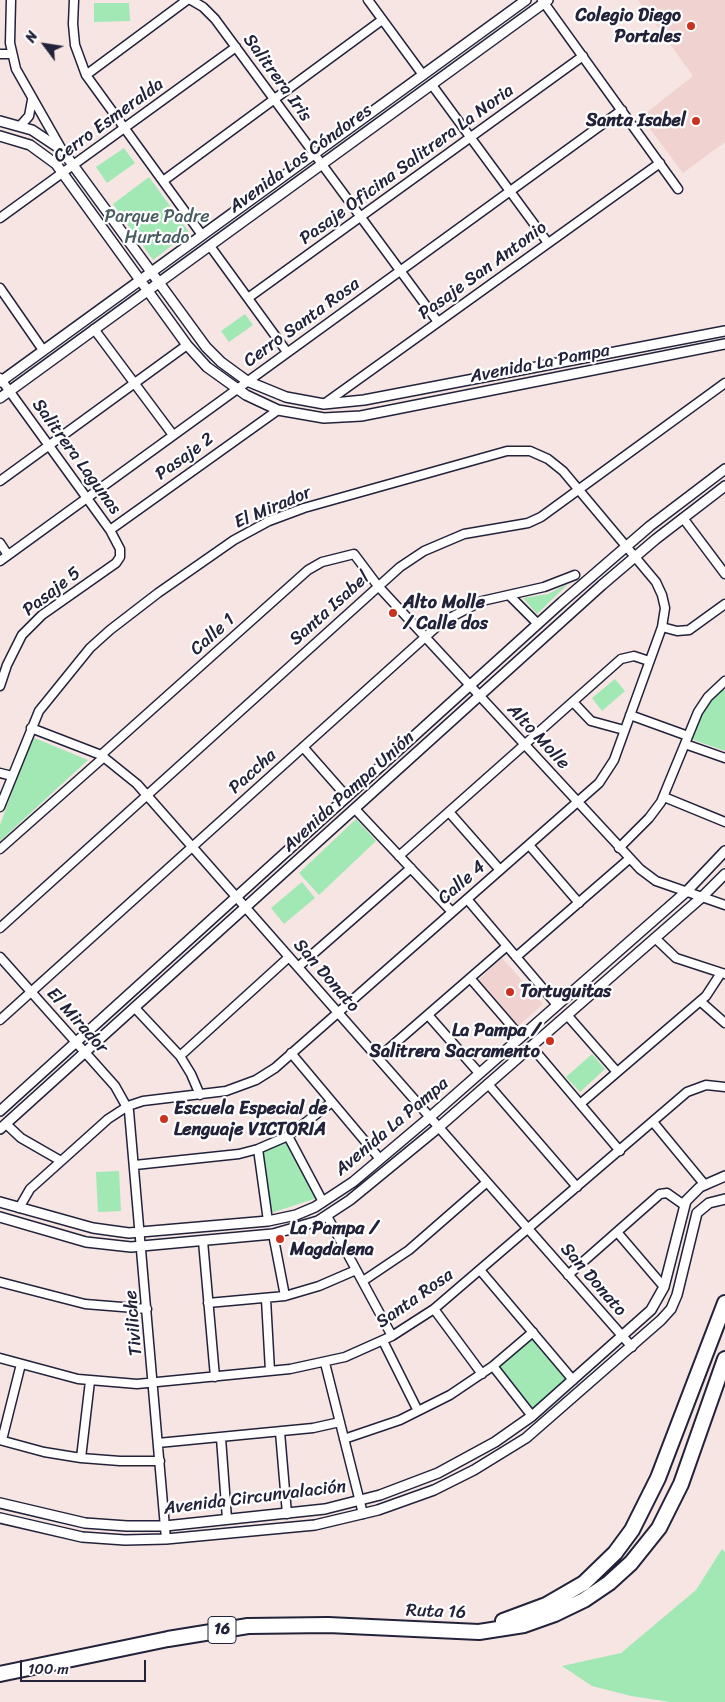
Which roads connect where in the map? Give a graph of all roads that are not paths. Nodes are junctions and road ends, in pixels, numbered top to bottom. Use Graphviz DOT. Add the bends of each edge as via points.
graph roads {
  1 [pos="11,0"];
  2 [pos="74,0"];
  3 [pos="187,0"];
  4 [pos="368,0"];
  5 [pos="196,1"];
  6 [pos="524,1"];
  7 [pos="545,1"];
  8 [pos="531,13"];
  9 [pos="382,20"];
  10 [pos="236,47"];
  11 [pos="0,54"];
  12 [pos="12,54"];
  13 [pos="583,56"];
  14 [pos="86,75"];
  15 [pos="423,75"];
  16 [pos="432,85"];
  17 [pos="274,99"];
  18 [pos="32,100"];
  19 [pos="622,110"];
  20 [pos="0,121"];
  21 [pos="21,126"];
  22 [pos="125,128"];
  23 [pos="0,136"];
  24 [pos="470,138"];
  25 [pos="62,150"];
  26 [pos="314,154"];
  27 [pos="660,163"];
  28 [pos="74,164"];
  29 [pos="322,164"];
  30 [pos="63,173"];
  31 [pos="163,181"];
  32 [pos="678,189"];
  33 [pos="510,191"];
  34 [pos="361,217"];
  35 [pos="0,218"];
  36 [pos="202,235"];
  37 [pos="548,243"];
  38 [pos="210,246"];
  39 [pos="400,270"];
  40 [pos="151,272"];
  41 [pos="141,280"];
  42 [pos="159,282"];
  43 [pos="0,288"];
  44 [pos="148,290"];
  45 [pos="248,298"];
  46 [pos="438,322"];
  47 [pos="94,330"];
  48 [pos="725,331"];
  49 [pos="725,344"];
  50 [pos="187,345"];
  51 [pos="43,350"];
  52 [pos="287,352"];
  53 [pos="1,380"];
  54 [pos="247,381"];
  55 [pos="134,383"];
  56 [pos="725,383"];
  57 [pos="236,389"];
  58 [pos="10,391"];
  59 [pos="0,398"];
  60 [pos="324,404"];
  61 [pos="278,410"];
  62 [pos="173,435"];
  63 [pos="49,445"];
  64 [pos="725,469"];
  65 [pos="0,481"];
  66 [pos="725,486"];
  67 [pos="580,491"];
  68 [pos="87,498"];
  69 [pos="683,518"];
  70 [pos="110,530"];
  71 [pos="0,543"];
  72 [pos="626,547"];
  73 [pos="8,554"];
  74 [pos="354,554"];
  75 [pos="120,557"];
  76 [pos="635,557"];
  77 [pos="0,561"];
  78 [pos="725,574"];
  79 [pos="575,575"];
  80 [pos="378,586"];
  81 [pos="510,596"];
  82 [pos="725,604"];
  83 [pos="538,624"];
  84 [pos="662,626"];
  85 [pos="425,637"];
  86 [pos="649,661"];
  87 [pos="725,681"];
  88 [pos="0,686"];
  89 [pos="470,686"];
  90 [pos="480,697"];
  91 [pos="573,702"];
  92 [pos="630,715"];
  93 [pos="31,728"];
  94 [pos="624,730"];
  95 [pos="687,740"];
  96 [pos="524,745"];
  97 [pos="302,747"];
  98 [pos="103,756"];
  99 [pos="725,758"];
  100 [pos="0,773"];
  101 [pos="12,776"];
  102 [pos="147,795"];
  103 [pos="664,796"];
  104 [pos="347,797"];
  105 [pos="577,802"];
  106 [pos="0,808"];
  107 [pos="355,809"];
  108 [pos="449,812"];
  109 [pos="725,822"];
  110 [pos="528,845"];
  111 [pos="192,847"];
  112 [pos="619,848"];
  113 [pos="0,849"];
  114 [pos="725,851"];
  115 [pos="399,856"];
  116 [pos="629,859"];
  117 [pos="411,868"];
  118 [pos="500,870"];
  119 [pos="725,874"];
  120 [pos="687,892"];
  121 [pos="237,897"];
  122 [pos="702,897"];
  123 [pos="467,899"];
  124 [pos="578,903"];
  125 [pos="725,905"];
  126 [pos="246,908"];
  127 [pos="452,912"];
  128 [pos="0,928"];
  129 [pos="655,938"];
  130 [pos="507,946"];
  131 [pos="289,957"];
  132 [pos="516,957"];
  133 [pos="0,958"];
  134 [pos="298,967"];
  135 [pos="723,973"];
  136 [pos="470,978"];
  137 [pos="31,992"];
  138 [pos="700,1001"];
  139 [pos="557,1005"];
  140 [pos="134,1008"];
  141 [pos="338,1012"];
  142 [pos="428,1015"];
  143 [pos="567,1015"];
  144 [pos="0,1020"];
  145 [pos="725,1023"];
  146 [pos="521,1037"];
  147 [pos="76,1042"];
  148 [pos="531,1046"];
  149 [pos="85,1052"];
  150 [pos="292,1054"];
  151 [pos="180,1056"];
  152 [pos="378,1058"];
  153 [pos="617,1072"];
  154 [pos="479,1073"];
  155 [pos="488,1084"];
  156 [pos="725,1086"];
  157 [pos="200,1095"];
  158 [pos="332,1102"];
  159 [pos="580,1104"];
  160 [pos="128,1106"];
  161 [pos="0,1111"];
  162 [pos="430,1117"];
  163 [pos="653,1122"];
  164 [pos="3,1127"];
  165 [pos="439,1127"];
  166 [pos="288,1136"];
  167 [pos="258,1149"];
  168 [pos="620,1151"];
  169 [pos="380,1159"];
  170 [pos="61,1161"];
  171 [pos="135,1165"];
  172 [pos="725,1176"];
  173 [pos="487,1182"];
  174 [pos="704,1185"];
  175 [pos="577,1187"];
  176 [pos="725,1199"];
  177 [pos="0,1202"];
  178 [pos="324,1202"];
  179 [pos="684,1205"];
  180 [pos="19,1208"];
  181 [pos="0,1216"];
  182 [pos="327,1216"];
  183 [pos="268,1221"];
  184 [pos="528,1229"];
  185 [pos="617,1232"];
  186 [pos="141,1233"];
  187 [pos="273,1234"];
  188 [pos="203,1241"];
  189 [pos="142,1247"];
  190 [pos="356,1270"];
  191 [pos="480,1270"];
  192 [pos="568,1275"];
  193 [pos="363,1281"];
  194 [pos="0,1282"];
  195 [pos="664,1288"];
  196 [pos="285,1296"];
  197 [pos="266,1298"];
  198 [pos="208,1303"];
  199 [pos="725,1303"];
  200 [pos="434,1308"];
  201 [pos="147,1309"];
  202 [pos="533,1332"];
  203 [pos="392,1336"];
  204 [pos="622,1336"];
  205 [pos="383,1341"];
  206 [pos="632,1347"];
  207 [pos="0,1358"];
  208 [pos="725,1359"];
  209 [pos="325,1363"];
  210 [pos="21,1364"];
  211 [pos="494,1366"];
  212 [pos="270,1371"];
  213 [pos="482,1374"];
  214 [pos="215,1377"];
  215 [pos="573,1380"];
  216 [pos="90,1381"];
  217 [pos="154,1383"];
  218 [pos="418,1411"];
  219 [pos="532,1416"];
  220 [pos="340,1422"];
  221 [pos="280,1432"];
  222 [pos="221,1438"];
  223 [pos="344,1439"];
  224 [pos="1,1440"];
  225 [pos="158,1443"];
  226 [pos="81,1458"];
  227 [pos="160,1461"];
  228 [pos="360,1501"];
  229 [pos="0,1503"];
  230 [pos="287,1514"];
  231 [pos="364,1514"];
  232 [pos="0,1518"];
  233 [pos="227,1520"];
  234 [pos="165,1526"];
  235 [pos="166,1539"];
  236 [pos="449,1632"];
  237 [pos="0,1674"];
  1 -- 12 [label="street"];
  2 -- 14 [label="street" via="75,45"];
  3 -- 14 [label="street"];
  4 -- 9 [label="street"];
  5 -- 10 [label="street, Salitrera Iris" via="215,19"];
  6 -- 8 [label="street"];
  6 -- 15 [label="street, Avenida Los Cóndores"];
  7 -- 8 [label="street, Avenida Los Cóndores"];
  7 -- 13 [label="street"];
  8 -- 16 [label="street, Avenida Los Cóndores"];
  9 -- 15 [label="street"];
  9 -- 17 [label="street"];
  10 -- 17 [label="street, Salitrera Iris"];
  10 -- 22 [label="street, Cerro Esmeralda"];
  11 -- 12 [label="street"];
  12 -- 18 [label="street"];
  13 -- 19 [label="street"];
  13 -- 24 [label="street, Pasaje Oficina Salitrera La Noria"];
  14 -- 22 [label="street"];
  15 -- 26 [label="street, Avenida Los Cóndores"];
  16 -- 24 [label="street"];
  16 -- 29 [label="street, Avenida Los Cóndores"];
  17 -- 26 [label="street, Salitrera Iris"];
  17 -- 31 [label="street"];
  18 -- 21 [label="street" via="30,116"];
  18 -- 25 [label="street"];
  19 -- 27 [label="street"];
  19 -- 33 [label="street, Cerro Santa Rosa"];
  20 -- 21 [label="street, Avenida La Pampa"];
  21 -- 25 [label="street, Avenida La Pampa" via="43,135"];
  22 -- 28 [label="street, Cerro Esmeralda"];
  22 -- 31 [label="street"];
  23 -- 30 [label="street, Avenida La Pampa" via="35,148"];
  24 -- 33 [label="street"];
  24 -- 34 [label="street, Pasaje Oficina Salitrera La Noria"];
  25 -- 28 [label="street, Avenida La Pampa"];
  26 -- 29 [label="street, Salitrera Iris"];
  26 -- 36 [label="street, Avenida Los Cóndores"];
  27 -- 32 [label="street"];
  27 -- 37 [label="street, Pasaje San Antonio"];
  28 -- 30 [label="street, Cerro Esmeralda"];
  28 -- 40 [label="street, Avenida La Pampa"];
  29 -- 34 [label="street"];
  29 -- 38 [label="street, Avenida Los Cóndores"];
  30 -- 35 [label="street, Cerro Esmeralda"];
  30 -- 41 [label="street, Avenida La Pampa"];
  31 -- 36 [label="street"];
  33 -- 37 [label="street"];
  33 -- 39 [label="street, Cerro Santa Rosa"];
  34 -- 39 [label="street"];
  34 -- 45 [label="street, Pasaje Oficina Salitrera La Noria"];
  36 -- 40 [label="street, Avenida Los Cóndores"];
  37 -- 46 [label="street, Pasaje San Antonio"];
  38 -- 42 [label="street, Avenida Los Cóndores"];
  38 -- 45 [label="street"];
  39 -- 46 [label="street"];
  39 -- 52 [label="street, Cerro Santa Rosa"];
  40 -- 41 [label="street, Avenida Los Cóndores"];
  40 -- 42 [label="street, Avenida La Pampa"];
  41 -- 44 [label="street, Avenida La Pampa"];
  41 -- 51 [label="street, Avenida Los Cóndores"];
  42 -- 44 [label="street, Avenida Los Cóndores"];
  42 -- 54 [label="street, Avenida La Pampa" via="206,347"];
  43 -- 51 [label="street"];
  44 -- 47 [label="street, Avenida Los Cóndores"];
  44 -- 50 [label="street, Avenida La Pampa"];
  45 -- 52 [label="street"];
  46 -- 60 [label="street, Pasaje San Antonio"];
  47 -- 55 [label="street"];
  47 -- 58 [label="street, Avenida Los Cóndores"];
  48 -- 60 [label="street, Avenida La Pampa" via="364,400"];
  49 -- 61 [label="street, Avenida La Pampa" via="361,416 324,418"];
  50 -- 55 [label="street"];
  50 -- 57 [label="street, Avenida La Pampa" via="207,367"];
  51 -- 53 [label="street, Avenida Los Cóndores"];
  52 -- 54 [label="street, Cerro Santa Rosa"];
  53 -- 58 [label="street, Salitrera Lagunas"];
  54 -- 57 [label="street, Cerro Santa Rosa"];
  54 -- 60 [label="street, Avenida La Pampa" via="286,397"];
  55 -- 62 [label="street"];
  55 -- 63 [label="street"];
  56 -- 67 [label="street, Santa Isabel"];
  57 -- 61 [label="street, Avenida La Pampa"];
  57 -- 62 [label="street, Cerro Santa Rosa"];
  58 -- 59 [label="street, Avenida Los Cóndores"];
  58 -- 63 [label="street, Salitrera Lagunas"];
  61 -- 70 [label="street, Pasaje 2"];
  62 -- 68 [label="street, Cerro Santa Rosa"];
  63 -- 65 [label="street"];
  63 -- 68 [label="street, Salitrera Lagunas"];
  64 -- 72 [label="street, Avenida Pampa Unión"];
  66 -- 69 [label="street, Avenida Pampa Unión"];
  67 -- 72 [label="street, El Mirador"];
  67 -- 80 [label="street, Santa Isabel" via="534,520 477,531 437,545 406,563"];
  67 -- 93 [label="street, El Mirador" via="548,459 536,453 516,450 317,504 269,521 223,547 99,639 44,704"];
  68 -- 70 [label="street, Salitrera Lagunas"];
  68 -- 73 [label="street, Cerro Santa Rosa"];
  69 -- 76 [label="street, Avenida Pampa Unión"];
  69 -- 78 [label="street"];
  70 -- 75 [label="street, Salitrera Lagunas" via="120,548"];
  71 -- 73 [label="street"];
  72 -- 76 [label="street, El Mirador"];
  72 -- 83 [label="street, Avenida Pampa Unión"];
  73 -- 77 [label="street, Cerro Santa Rosa"];
  74 -- 80 [label="street, Alto Molle"];
  74 -- 98 [label="street, Calle 1" via="322,562 308,570"];
  75 -- 88 [label="street, Pasaje 5" via="42,615 22,636 6,664"];
  76 -- 84 [label="street, Calle 4" via="656,582 662,595 665,608"];
  76 -- 90 [label="street, Avenida Pampa Unión"];
  79 -- 81 [label="street, Paccha"];
  80 -- 85 [label="street, Alto Molle"];
  80 -- 102 [label="street, Santa Isabel"];
  81 -- 83 [label="street"];
  81 -- 85 [label="street, Paccha" via="482,601 461,610"];
  82 -- 84 [label="street" via="689,630 677,631"];
  83 -- 89 [label="street, Avenida Pampa Unión"];
  84 -- 86 [label="street, Calle 4"];
  85 -- 89 [label="street, Alto Molle"];
  85 -- 97 [label="street, Paccha"];
  86 -- 91 [label="street" via="634,656 621,659"];
  86 -- 92 [label="street, Calle 4"];
  87 -- 95 [label="street" via="702,704"];
  89 -- 90 [label="street, Alto Molle"];
  89 -- 104 [label="street, Avenida Pampa Unión"];
  90 -- 96 [label="street, Alto Molle"];
  90 -- 107 [label="street, Avenida Pampa Unión"];
  91 -- 94 [label="street" via="591,721"];
  91 -- 96 [label="street"];
  92 -- 94 [label="street, Calle 4"];
  92 -- 95 [label="street"];
  93 -- 98 [label="street, San Donato"];
  93 -- 101 [label="street, El Mirador"];
  94 -- 105 [label="street, Calle 4" via="608,772"];
  95 -- 99 [label="street"];
  95 -- 103 [label="street"];
  96 -- 105 [label="street, Alto Molle"];
  96 -- 108 [label="street"];
  97 -- 104 [label="street"];
  97 -- 111 [label="street, Paccha"];
  98 -- 102 [label="street, San Donato"];
  98 -- 113 [label="street, Calle 1"];
  100 -- 101 [label="street"];
  101 -- 106 [label="street, El Mirador"];
  102 -- 111 [label="street, San Donato"];
  102 -- 128 [label="street, Santa Isabel"];
  103 -- 109 [label="street"];
  103 -- 112 [label="street" via="649,818"];
  104 -- 121 [label="street, Avenida Pampa Unión"];
  105 -- 110 [label="street, Calle 4"];
  105 -- 112 [label="street, Alto Molle"];
  107 -- 115 [label="street"];
  107 -- 126 [label="street, Avenida Pampa Unión"];
  108 -- 115 [label="street"];
  108 -- 118 [label="street"];
  110 -- 118 [label="street, Calle 4"];
  110 -- 124 [label="street"];
  111 -- 121 [label="street, San Donato"];
  111 -- 137 [label="street, Paccha"];
  112 -- 116 [label="street, Alto Molle"];
  114 -- 120 [label="street, Avenida La Pampa"];
  115 -- 117 [label="street"];
  116 -- 120 [label="street, Alto Molle" via="650,878"];
  116 -- 124 [label="street"];
  117 -- 127 [label="street"];
  117 -- 134 [label="street"];
  118 -- 123 [label="street, Calle 4"];
  119 -- 122 [label="street, Avenida La Pampa"];
  120 -- 122 [label="street, Alto Molle"];
  120 -- 139 [label="street, Avenida La Pampa"];
  121 -- 126 [label="street, San Donato"];
  121 -- 147 [label="street, Avenida Pampa Unión"];
  122 -- 125 [label="street, Alto Molle"];
  122 -- 129 [label="street, Avenida La Pampa"];
  123 -- 127 [label="street, Calle 4"];
  123 -- 130 [label="street"];
  124 -- 132 [label="street"];
  126 -- 131 [label="street, San Donato"];
  126 -- 140 [label="street, Avenida Pampa Unión"];
  127 -- 141 [label="street, Calle 4"];
  129 -- 135 [label="street" via="676,958"];
  129 -- 143 [label="street, Avenida La Pampa"];
  130 -- 132 [label="street"];
  130 -- 136 [label="street"];
  131 -- 134 [label="street, San Donato"];
  131 -- 151 [label="street"];
  132 -- 139 [label="street"];
  133 -- 137 [label="street, El Mirador"];
  134 -- 141 [label="street, San Donato"];
  135 -- 138 [label="street"];
  136 -- 142 [label="street"];
  136 -- 146 [label="street"];
  137 -- 144 [label="street, Paccha"];
  137 -- 147 [label="street, El Mirador"];
  138 -- 145 [label="street"];
  138 -- 153 [label="street"];
  139 -- 146 [label="street, Avenida La Pampa"];
  140 -- 149 [label="street, Avenida Pampa Unión"];
  140 -- 151 [label="street"];
  141 -- 150 [label="street, Calle 4"];
  141 -- 152 [label="street, San Donato"];
  142 -- 152 [label="street"];
  142 -- 154 [label="street"];
  143 -- 148 [label="street, Avenida La Pampa"];
  143 -- 153 [label="street"];
  146 -- 154 [label="street, Avenida La Pampa"];
  147 -- 149 [label="street, El Mirador"];
  147 -- 161 [label="street, Avenida Pampa Unión"];
  148 -- 155 [label="street, Avenida La Pampa"];
  148 -- 159 [label="street"];
  149 -- 160 [label="street, El Mirador"];
  149 -- 164 [label="street, Avenida Pampa Unión"];
  150 -- 157 [label="street, Calle 4" via="266,1075 246,1085 226,1092"];
  150 -- 158 [label="street"];
  151 -- 157 [label="street"];
  152 -- 162 [label="street, San Donato"];
  153 -- 159 [label="street"];
  154 -- 162 [label="street, Avenida La Pampa"];
  155 -- 165 [label="street, Avenida La Pampa"];
  155 -- 175 [label="street"];
  156 -- 163 [label="street, Santa Rosa" via="694,1088"];
  157 -- 160 [label="street, Calle 4" via="143,1101"];
  158 -- 166 [label="street"];
  158 -- 169 [label="street"];
  159 -- 168 [label="street"];
  160 -- 170 [label="street, Calle 4" via="108,1119"];
  160 -- 171 [label="street, Tiviliche"];
  162 -- 165 [label="street, San Donato"];
  162 -- 169 [label="street, Avenida La Pampa"];
  163 -- 168 [label="street, Santa Rosa"];
  163 -- 174 [label="street"];
  164 -- 170 [label="street"];
  165 -- 173 [label="street, San Donato"];
  165 -- 182 [label="street, Avenida La Pampa"];
  166 -- 167 [label="street"];
  166 -- 178 [label="street"];
  167 -- 171 [label="street" via="239,1154"];
  167 -- 183 [label="street"];
  168 -- 175 [label="street, Santa Rosa"];
  169 -- 178 [label="street, Avenida La Pampa"];
  170 -- 180 [label="street, Calle 4" via="26,1194"];
  171 -- 186 [label="street, Tiviliche"];
  172 -- 174 [label="street, Avenida Circunvalación"];
  173 -- 184 [label="street, San Donato"];
  173 -- 193 [label="street" via="409,1250"];
  174 -- 179 [label="street, Avenida Circunvalación" via="692,1193"];
  175 -- 184 [label="street, Santa Rosa"];
  176 -- 206 [label="street, Avenida Circunvalación" via="710,1203 697,1213 674,1302 661,1320"];
  177 -- 180 [label="street, Avenida La Pampa"];
  178 -- 183 [label="street, Avenida La Pampa" via="296,1215"];
  179 -- 185 [label="street" via="670,1194 662,1193"];
  179 -- 195 [label="street, Avenida Circunvalación"];
  180 -- 186 [label="street, Avenida La Pampa" via="93,1228"];
  181 -- 189 [label="street, Avenida La Pampa" via="86,1242"];
  182 -- 187 [label="street, Avenida La Pampa" via="300,1228"];
  182 -- 190 [label="street"];
  183 -- 186 [label="street, Avenida La Pampa"];
  184 -- 191 [label="street, Santa Rosa"];
  184 -- 192 [label="street, San Donato"];
  185 -- 192 [label="street"];
  185 -- 195 [label="street"];
  186 -- 189 [label="street, Tiviliche"];
  187 -- 188 [label="street, Avenida La Pampa"];
  187 -- 196 [label="street"];
  188 -- 189 [label="street, Avenida La Pampa"];
  188 -- 198 [label="street"];
  189 -- 201 [label="street, Tiviliche"];
  190 -- 193 [label="street"];
  190 -- 196 [label="street"];
  191 -- 200 [label="street, Santa Rosa"];
  191 -- 202 [label="street"];
  192 -- 204 [label="street, San Donato"];
  193 -- 203 [label="street"];
  194 -- 201 [label="street" via="90,1305"];
  195 -- 204 [label="street, Avenida Circunvalación" via="651,1310"];
  196 -- 197 [label="street"];
  197 -- 198 [label="street"];
  197 -- 212 [label="street"];
  198 -- 214 [label="street"];
  199 -- 236 [label="highway" via="658,1478 632,1530 615,1554 584,1582 546,1605 501,1622"];
  200 -- 203 [label="street, Santa Rosa"];
  200 -- 213 [label="street"];
  201 -- 217 [label="street, Tiviliche"];
  202 -- 211 [label="street"];
  202 -- 215 [label="street"];
  203 -- 205 [label="street, Santa Rosa"];
  204 -- 206 [label="street, San Donato"];
  204 -- 215 [label="street, Avenida Circunvalación"];
  205 -- 209 [label="street, Santa Rosa"];
  205 -- 218 [label="street"];
  206 -- 231 [label="street, Avenida Circunvalación" via="542,1426 492,1460 434,1490"];
  207 -- 210 [label="street, Santa Rosa"];
  208 -- 236 [label="highway, Ruta 16 / 16" via="674,1501 655,1534 631,1563 597,1592 547,1617 494,1631"];
  209 -- 212 [label="street, Santa Rosa"];
  209 -- 220 [label="street"];
  210 -- 216 [label="street, Santa Rosa"];
  210 -- 224 [label="street"];
  211 -- 213 [label="street"];
  211 -- 219 [label="street"];
  212 -- 214 [label="street, Santa Rosa"];
  213 -- 218 [label="street"];
  214 -- 217 [label="street, Santa Rosa"];
  215 -- 219 [label="street, Avenida Circunvalación"];
  216 -- 217 [label="street, Santa Rosa"];
  216 -- 226 [label="street"];
  217 -- 225 [label="street, Tiviliche"];
  218 -- 223 [label="street" via="381,1428"];
  219 -- 228 [label="street, Avenida Circunvalación" via="456,1464"];
  220 -- 221 [label="street"];
  220 -- 223 [label="street"];
  221 -- 222 [label="street"];
  221 -- 230 [label="street"];
  222 -- 225 [label="street"];
  222 -- 233 [label="street"];
  223 -- 228 [label="street"];
  224 -- 226 [label="street"];
  225 -- 227 [label="street, Tiviliche"];
  226 -- 227 [label="street"];
  227 -- 234 [label="street, Tiviliche"];
  228 -- 230 [label="street, Avenida Circunvalación"];
  228 -- 231 [label="street"];
  229 -- 234 [label="street, Avenida Circunvalación" via="85,1523"];
  230 -- 233 [label="street, Avenida Circunvalación"];
  231 -- 235 [label="street, Avenida Circunvalación" via="298,1527"];
  232 -- 235 [label="street, Avenida Circunvalación" via="82,1536"];
  233 -- 234 [label="street, Avenida Circunvalación"];
  234 -- 235 [label="street, Tiviliche"];
  236 -- 237 [label="highway, Ruta 16 / 16" via="248,1626"];
}
